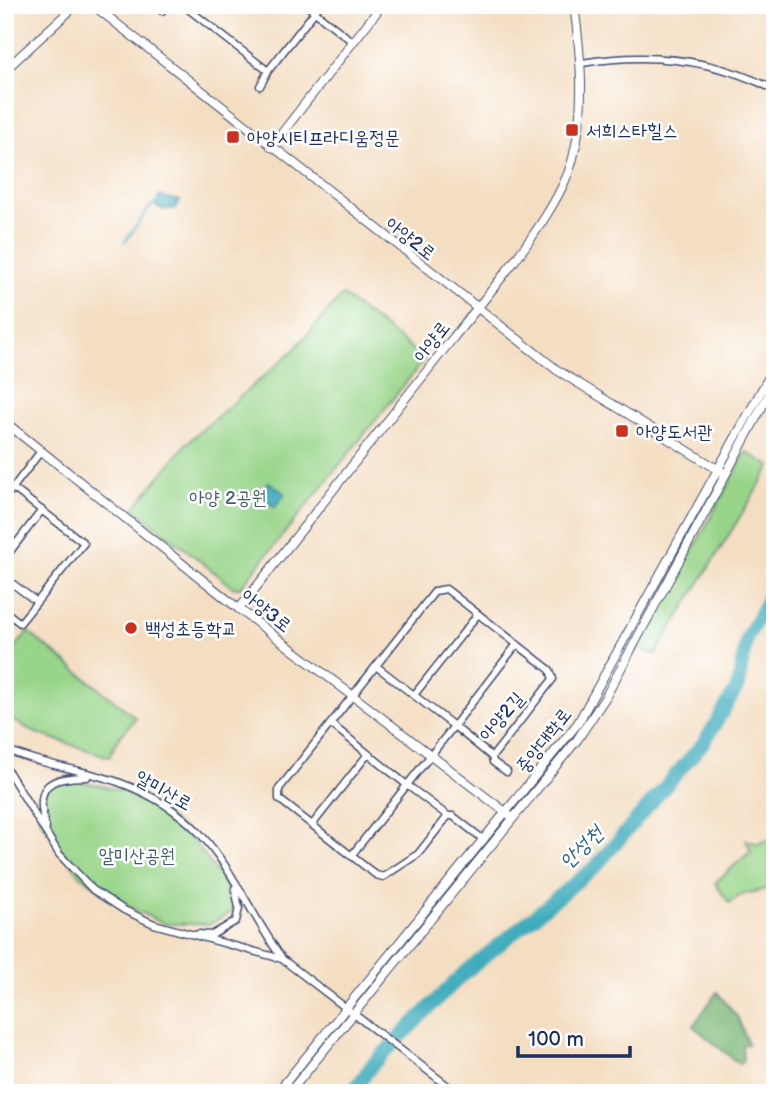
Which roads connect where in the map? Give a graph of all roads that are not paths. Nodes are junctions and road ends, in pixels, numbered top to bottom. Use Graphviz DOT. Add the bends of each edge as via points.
graph roads {
  1 [pos="76,5"];
  2 [pos="93,5"];
  3 [pos="183,5"];
  4 [pos="306,5"];
  5 [pos="320,5"];
  6 [pos="382,5"];
  7 [pos="574,5"];
  8 [pos="315,12"];
  9 [pos="353,42"];
  10 [pos="582,63"];
  11 [pos="5,71"];
  12 [pos="268,71"];
  13 [pos="260,86"];
  14 [pos="775,90"];
  15 [pos="271,147"];
  16 [pos="476,309"];
  17 [pos="775,366"];
  18 [pos="775,383"];
  19 [pos="5,422"];
  20 [pos="41,450"];
  21 [pos="721,472"];
  22 [pos="5,482"];
  23 [pos="13,488"];
  24 [pos="5,498"];
  25 [pos="42,510"];
  26 [pos="5,558"];
  27 [pos="5,578"];
  28 [pos="37,602"];
  29 [pos="239,609"];
  30 [pos="5,611"];
  31 [pos="478,614"];
  32 [pos="517,644"];
  33 [pos="376,666"];
  34 [pos="353,695"];
  35 [pos="414,695"];
  36 [pos="331,724"];
  37 [pos="454,726"];
  38 [pos="5,749"];
  39 [pos="368,754"];
  40 [pos="431,755"];
  41 [pos="492,757"];
  42 [pos="5,766"];
  43 [pos="507,772"];
  44 [pos="96,777"];
  45 [pos="407,785"];
  46 [pos="509,815"];
  47 [pos="448,816"];
  48 [pos="312,825"];
  49 [pos="48,838"];
  50 [pos="484,840"];
  51 [pos="351,856"];
  52 [pos="222,860"];
  53 [pos="172,929"];
  54 [pos="282,959"];
  55 [pos="345,1006"];
  56 [pos="353,1013"];
  57 [pos="276,1093"];
  58 [pos="289,1093"];
  59 [pos="457,1093"];
  1 -- 11 [label="street"];
  2 -- 15 [label="street, 아양2로"];
  3 -- 12 [label="street"];
  4 -- 8 [label="street"];
  5 -- 8 [label="street"];
  6 -- 9 [label="street"];
  7 -- 10 [label="street, 아양로"];
  8 -- 9 [label="street"];
  8 -- 12 [label="street"];
  9 -- 15 [label="street"];
  10 -- 14 [label="street" via="631,57 700,62 744,74"];
  10 -- 16 [label="street, 아양로" via="573,160 559,196"];
  12 -- 13 [label="street"];
  15 -- 16 [label="street, 아양2로"];
  16 -- 21 [label="street, 아양2로" via="557,370"];
  16 -- 29 [label="street, 아양로"];
  17 -- 21 [label="street, 중앙대학로"];
  18 -- 21 [label="street, 중앙대학로"];
  19 -- 20 [label="street, 아양3로"];
  20 -- 23 [label="street"];
  20 -- 29 [label="street, 아양3로"];
  21 -- 46 [label="street, 중앙대학로" via="578,723"];
  22 -- 23 [label="street"];
  23 -- 24 [label="street"];
  23 -- 25 [label="street"];
  25 -- 26 [label="street"];
  25 -- 28 [label="street" via="84,542"];
  27 -- 28 [label="street"];
  28 -- 30 [label="street" via="20,623"];
  29 -- 34 [label="street, 아양3로"];
  31 -- 32 [label="street, 아양2길"];
  31 -- 33 [label="street, 아양2길" via="446,589 435,591"];
  31 -- 35 [label="street"];
  32 -- 37 [label="street"];
  32 -- 41 [label="street, 아양2길" via="550,670 553,678"];
  33 -- 34 [label="street, 아양2길"];
  33 -- 35 [label="street"];
  34 -- 36 [label="street, 아양2길"];
  34 -- 40 [label="street, 아양3로"];
  35 -- 37 [label="street"];
  36 -- 39 [label="street"];
  36 -- 48 [label="street, 아양2길" via="279,789 279,799"];
  37 -- 40 [label="street, 아양2길"];
  37 -- 41 [label="street, 아양2길"];
  38 -- 44 [label="street, 알미산로"];
  39 -- 45 [label="street"];
  39 -- 48 [label="street"];
  40 -- 45 [label="street, 아양2길"];
  40 -- 46 [label="street, 아양3로"];
  41 -- 43 [label="street"];
  42 -- 49 [label="street, 알미산로"];
  44 -- 49 [label="street" via="66,777 43,790"];
  44 -- 52 [label="street, 알미산로" via="176,811 200,831"];
  45 -- 47 [label="street"];
  45 -- 51 [label="street, 아양2길"];
  46 -- 50 [label="street, 중앙대학로"];
  46 -- 56 [label="street, 중앙대학로"];
  47 -- 50 [label="street"];
  47 -- 51 [label="street, 아양2길" via="418,854 383,877"];
  48 -- 51 [label="street, 아양2길"];
  49 -- 53 [label="street, 알미산로" via="93,890 124,910"];
  50 -- 55 [label="street, 중앙대학로"];
  52 -- 53 [label="street" via="237,893 236,921 212,935"];
  52 -- 54 [label="street, 알미산로"];
  53 -- 54 [label="street, 알미산로"];
  54 -- 55 [label="street, 알미산로"];
  55 -- 56 [label="street, 알미산로"];
  55 -- 57 [label="street, 중앙대학로"];
  56 -- 58 [label="street, 중앙대학로"];
  56 -- 59 [label="street, 알미산로"];
}
